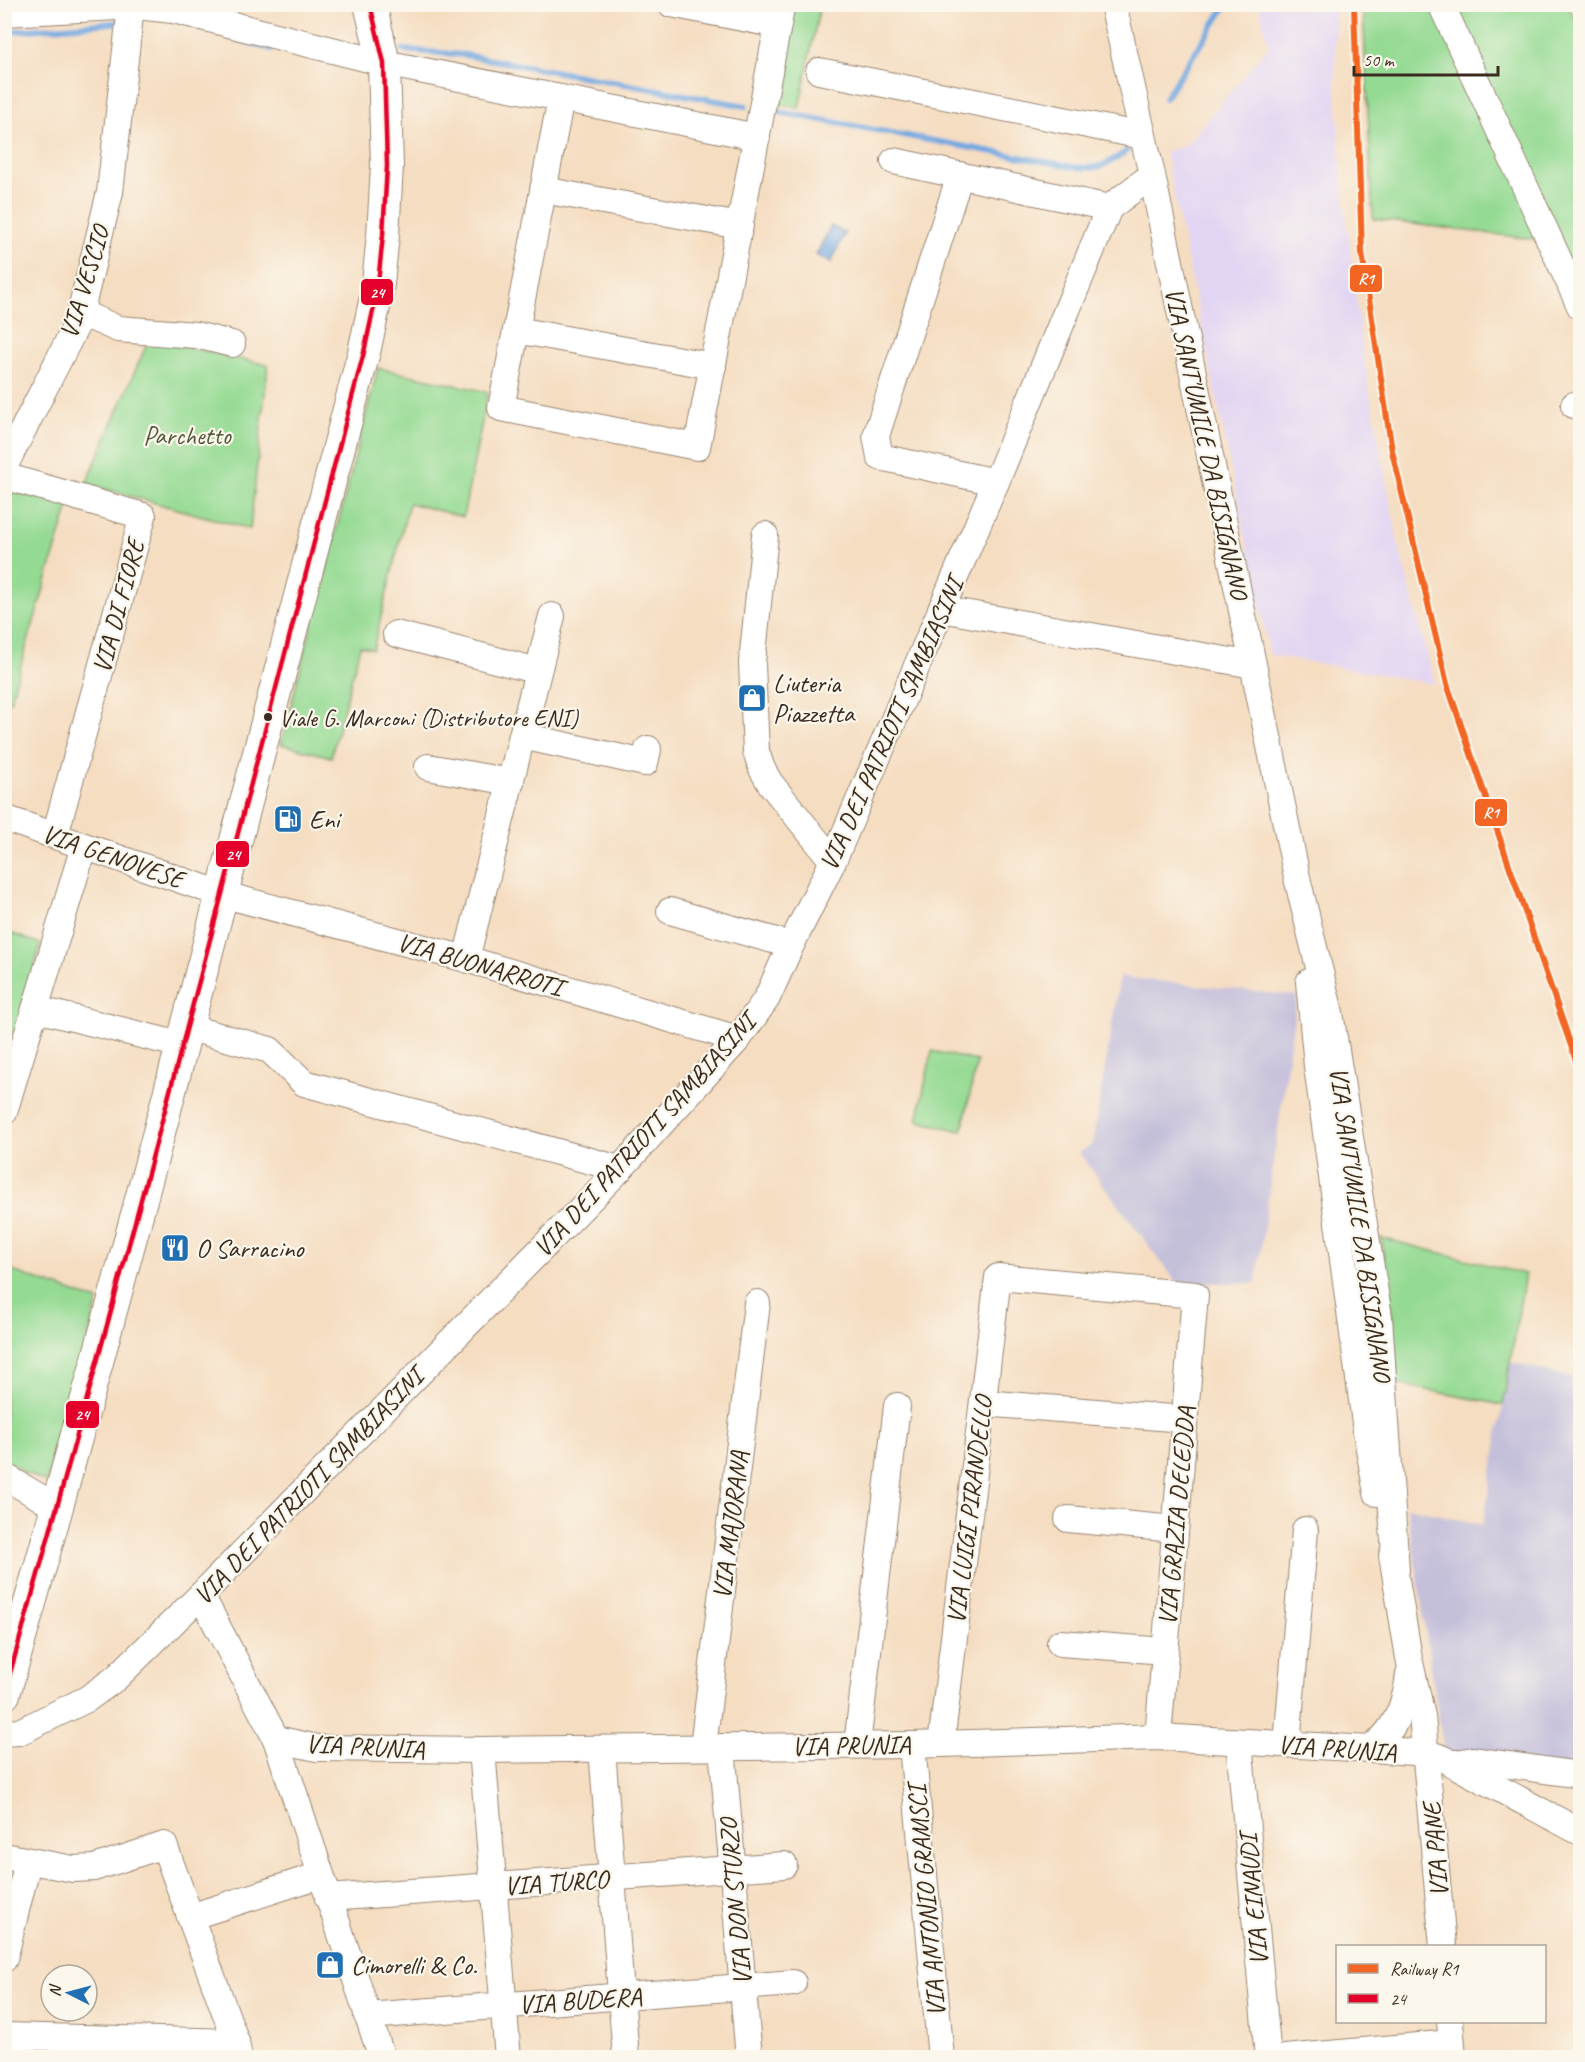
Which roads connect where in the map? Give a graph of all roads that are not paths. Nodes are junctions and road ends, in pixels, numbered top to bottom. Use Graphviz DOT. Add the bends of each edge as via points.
graph roads {
  1 [pos="370,4"];
  2 [pos="671,4"];
  3 [pos="1113,4"];
  4 [pos="1441,4"];
  5 [pos="131,6"];
  6 [pos="4,13"];
  7 [pos="780,15"];
  8 [pos="384,63"];
  9 [pos="819,71"];
  10 [pos="561,98"];
  11 [pos="1143,136"];
  12 [pos="757,137"];
  13 [pos="894,161"];
  14 [pos="1152,175"];
  15 [pos="960,176"];
  16 [pos="543,190"];
  17 [pos="1109,208"];
  18 [pos="740,226"];
  19 [pos="1581,306"];
  20 [pos="81,313"];
  21 [pos="516,330"];
  22 [pos="232,344"];
  23 [pos="713,366"];
  24 [pos="4,467"];
  25 [pos="4,476"];
  26 [pos="996,482"];
  27 [pos="765,535"];
  28 [pos="941,609"];
  29 [pos="552,616"];
  30 [pos="396,634"];
  31 [pos="1253,665"];
  32 [pos="538,671"];
  33 [pos="522,736"];
  34 [pos="648,749"];
  35 [pos="428,768"];
  36 [pos="511,782"];
  37 [pos="4,818"];
  38 [pos="55,836"];
  39 [pos="84,846"];
  40 [pos="832,861"];
  41 [pos="221,894"];
  42 [pos="670,911"];
  43 [pos="791,945"];
  44 [pos="466,959"];
  45 [pos="36,1009"];
  46 [pos="183,1036"];
  47 [pos="738,1039"];
  48 [pos="4,1112"];
  49 [pos="620,1168"];
  50 [pos="1195,1295"];
  51 [pos="756,1303"];
  52 [pos="982,1403"];
  53 [pos="897,1406"];
  54 [pos="1184,1419"];
  55 [pos="4,1476"];
  56 [pos="58,1508"];
  57 [pos="1068,1519"];
  58 [pos="1175,1529"];
  59 [pos="1305,1530"];
  60 [pos="201,1595"];
  61 [pos="16,1617"];
  62 [pos="1060,1642"];
  63 [pos="1165,1651"];
  64 [pos="1409,1658"];
  65 [pos="4,1694"];
  66 [pos="4,1733"];
  67 [pos="1158,1737"];
  68 [pos="276,1739"];
  69 [pos="1239,1742"];
  70 [pos="912,1744"];
  71 [pos="941,1744"];
  72 [pos="1287,1744"];
  73 [pos="857,1745"];
  74 [pos="713,1747"];
  75 [pos="602,1749"];
  76 [pos="1370,1749"];
  77 [pos="482,1750"];
  78 [pos="1427,1753"];
  79 [pos="1452,1764"];
  80 [pos="1581,1775"];
  81 [pos="1484,1782"];
  82 [pos="1432,1818"];
  83 [pos="1581,1832"];
  84 [pos="16,1859"];
  85 [pos="784,1865"];
  86 [pos="733,1869"];
  87 [pos="612,1878"];
  88 [pos="494,1886"];
  89 [pos="324,1887"];
  90 [pos="190,1917"];
  91 [pos="1443,1945"];
  92 [pos="4,1959"];
  93 [pos="793,1983"];
  94 [pos="743,1988"];
  95 [pos="621,1997"];
  96 [pos="504,2006"];
  97 [pos="367,2016"];
  98 [pos="4,2036"];
  99 [pos="1451,2041"];
  100 [pos="47,2047"];
  101 [pos="110,2048"];
  102 [pos="174,2049"];
  103 [pos="237,2050"];
  104 [pos="382,2058"];
  105 [pos="508,2058"];
  106 [pos="626,2058"];
  107 [pos="749,2058"];
  108 [pos="941,2058"];
  109 [pos="1268,2058"];
  110 [pos="1285,2058"];
  1 -- 8 [label="main road"];
  2 -- 7 [label="street"];
  3 -- 11 [label="street, VIA SANT'UMILE DA BISIGNANO"];
  4 -- 19 [label="street"];
  5 -- 6 [label="street"];
  5 -- 8 [label="street" via="173,10"];
  5 -- 20 [label="street, VIA VESCIO" via="110,192"];
  7 -- 12 [label="street"];
  8 -- 10 [label="street"];
  8 -- 41 [label="main road" via="387,166 376,292 364,352"];
  9 -- 11 [label="street"];
  10 -- 12 [label="street"];
  10 -- 16 [label="street"];
  11 -- 14 [label="street, VIA SANT'UMILE DA BISIGNANO"];
  12 -- 18 [label="street"];
  13 -- 15 [label="street"];
  14 -- 17 [label="street"];
  14 -- 31 [label="street, VIA SANT'UMILE DA BISIGNANO"];
  15 -- 17 [label="street"];
  15 -- 26 [label="street" via="876,436 880,457"];
  16 -- 18 [label="street"];
  16 -- 21 [label="street"];
  17 -- 26 [label="street, VIA DEI PATRIOTI SAMBIASINI"];
  18 -- 23 [label="street"];
  20 -- 22 [label="street" via="118,328 196,335"];
  20 -- 24 [label="street, VIA VESCIO"];
  21 -- 23 [label="street"];
  21 -- 23 [label="street" via="501,408 697,447"];
  25 -- 38 [label="street, VIA DI FIORE" via="143,516"];
  26 -- 28 [label="street, VIA DEI PATRIOTI SAMBIASINI"];
  27 -- 40 [label="street" via="752,663 756,751 770,783"];
  28 -- 31 [label="street"];
  28 -- 40 [label="street, VIA DEI PATRIOTI SAMBIASINI"];
  29 -- 32 [label="street"];
  30 -- 32 [label="street"];
  31 -- 64 [label="street, VIA SANT'UMILE DA BISIGNANO" via="1298,882 1317,1066 1367,1438 1396,1570"];
  32 -- 33 [label="street"];
  33 -- 34 [label="street" via="645,763"];
  33 -- 36 [label="street"];
  35 -- 36 [label="street"];
  36 -- 44 [label="street"];
  37 -- 38 [label="street, VIA GENOVESE"];
  38 -- 39 [label="street, VIA GENOVESE"];
  39 -- 41 [label="street, VIA GENOVESE"];
  39 -- 45 [label="street"];
  40 -- 43 [label="street, VIA DEI PATRIOTI SAMBIASINI"];
  41 -- 44 [label="street, VIA BUONARROTI"];
  41 -- 46 [label="main road"];
  42 -- 43 [label="street"];
  43 -- 47 [label="street, VIA DEI PATRIOTI SAMBIASINI" via="767,998"];
  44 -- 47 [label="street, VIA BUONARROTI"];
  45 -- 46 [label="street"];
  45 -- 48 [label="street"];
  46 -- 49 [label="street" via="270,1050 304,1083"];
  46 -- 56 [label="main road"];
  47 -- 49 [label="street, VIA DEI PATRIOTI SAMBIASINI"];
  49 -- 60 [label="street, VIA DEI PATRIOTI SAMBIASINI"];
  50 -- 52 [label="street, VIA LUIGI PIRANDELLO" via="998,1277"];
  50 -- 54 [label="street, VIA GRAZIA DELEDDA"];
  51 -- 74 [label="street, VIA MAJORANA"];
  52 -- 54 [label="street"];
  52 -- 71 [label="street, VIA LUIGI PIRANDELLO"];
  53 -- 73 [label="street"];
  54 -- 58 [label="street, VIA GRAZIA DELEDDA"];
  55 -- 56 [label="street"];
  56 -- 61 [label="main road"];
  57 -- 58 [label="street"];
  58 -- 63 [label="street, VIA GRAZIA DELEDDA"];
  59 -- 72 [label="street"];
  60 -- 66 [label="street, VIA DEI PATRIOTI SAMBIASINI" via="116,1678 87,1699 19,1732"];
  60 -- 68 [label="street"];
  61 -- 65 [label="main road"];
  62 -- 63 [label="street"];
  63 -- 67 [label="street, VIA GRAZIA DELEDDA"];
  64 -- 76 [label="street" via="1404,1704 1387,1735"];
  64 -- 78 [label="street, VIA PANE"];
  67 -- 69 [label="street, VIA PRUNIA"];
  67 -- 71 [label="street, VIA PRUNIA"];
  68 -- 77 [label="street, VIA PRUNIA" via="317,1748"];
  68 -- 89 [label="street"];
  69 -- 72 [label="street, VIA PRUNIA"];
  69 -- 109 [label="street, VIA EINAUDI"];
  70 -- 71 [label="street, VIA PRUNIA"];
  70 -- 73 [label="street, VIA PRUNIA"];
  70 -- 108 [label="street, VIA ANTONIO GRAMSCI"];
  72 -- 76 [label="street, VIA PRUNIA"];
  73 -- 74 [label="street, VIA PRUNIA"];
  74 -- 75 [label="street, VIA PRUNIA"];
  74 -- 86 [label="street, VIA DON STURZO"];
  75 -- 77 [label="street, VIA PRUNIA"];
  75 -- 87 [label="street"];
  76 -- 78 [label="street, VIA PRUNIA"];
  77 -- 88 [label="street"];
  78 -- 79 [label="street, VIA PRUNIA"];
  78 -- 82 [label="street, VIA PANE"];
  79 -- 80 [label="street" via="1473,1760"];
  79 -- 81 [label="street, VIA PRUNIA"];
  81 -- 82 [label="street" via="1460,1778 1444,1786 1435,1799"];
  81 -- 83 [label="street, VIA PRUNIA"];
  82 -- 91 [label="street, VIA PANE"];
  84 -- 90 [label="street" via="73,1869 94,1868 164,1845"];
  84 -- 92 [label="street"];
  85 -- 86 [label="street, VIA TURCO"];
  86 -- 87 [label="street, VIA TURCO"];
  86 -- 94 [label="street, VIA DON STURZO"];
  87 -- 88 [label="street, VIA TURCO"];
  87 -- 95 [label="street"];
  88 -- 89 [label="street, VIA TURCO"];
  88 -- 96 [label="street"];
  89 -- 90 [label="street, VIA TURCO"];
  89 -- 97 [label="street"];
  90 -- 103 [label="street"];
  93 -- 94 [label="street, VIA BUDERA"];
  94 -- 95 [label="street, VIA BUDERA"];
  94 -- 107 [label="street, VIA DON STURZO"];
  95 -- 96 [label="street, VIA BUDERA"];
  95 -- 106 [label="street"];
  96 -- 97 [label="street, VIA BUDERA"];
  96 -- 105 [label="street"];
  97 -- 104 [label="street"];
  98 -- 100 [label="street"];
  99 -- 110 [label="street"];
  100 -- 101 [label="street"];
  101 -- 102 [label="street"];
  102 -- 103 [label="street"];
}
